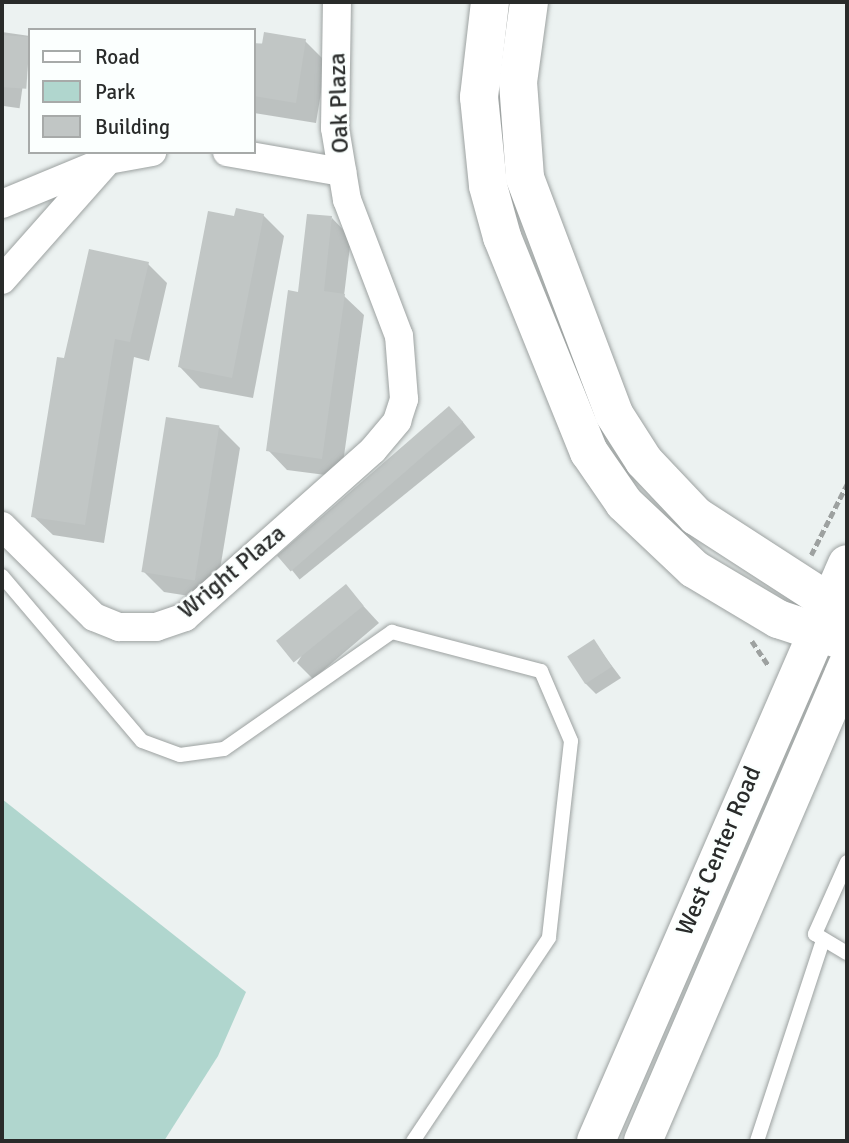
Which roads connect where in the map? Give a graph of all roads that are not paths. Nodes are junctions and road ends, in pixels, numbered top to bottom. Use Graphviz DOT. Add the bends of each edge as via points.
graph roads {
  1 [pos="337,2"];
  2 [pos="490,2"];
  3 [pos="529,2"];
  4 [pos="141,154"];
  5 [pos="238,154"];
  6 [pos="108,160"];
  7 [pos="342,172"];
  8 [pos="2,204"];
  9 [pos="2,280"];
  10 [pos="2,526"];
  11 [pos="847,564"];
  12 [pos="2,576"];
  13 [pos="834,625"];
  14 [pos="847,666"];
  15 [pos="847,862"];
  16 [pos="822,943"];
  17 [pos="847,953"];
  18 [pos="413,1141"];
  19 [pos="596,1141"];
  20 [pos="643,1141"];
  21 [pos="757,1141"];
  1 -- 7 [label="street, Oak Plaza" via="335,128"];
  2 -- 13 [label="main road" via="479,113 488,186 502,237 589,452 624,503 677,556 734,596"];
  3 -- 13 [label="main road" via="517,82 525,178 537,225 614,414 650,468 696,516"];
  4 -- 6 [label="street"];
  5 -- 7 [label="street, Oak Plaza"];
  6 -- 8 [label="street"];
  6 -- 9 [label="street"];
  7 -- 10 [label="street, Wright Plaza" via="361,244 400,336 404,399 397,421 373,450 186,617 156,627 118,627 76,605"];
  11 -- 13 [label="main road, West Center Road"];
  12 -- 18 [label="lane" via="142,741 180,755 224,749 392,632 541,671 571,741 549,938"];
  13 -- 19 [label="main road, West Center Road"];
  14 -- 20 [label="main road, West Center Road"];
  15 -- 16 [label="lane" via="816,923"];
  16 -- 17 [label="lane"];
  16 -- 21 [label="lane"];
}
